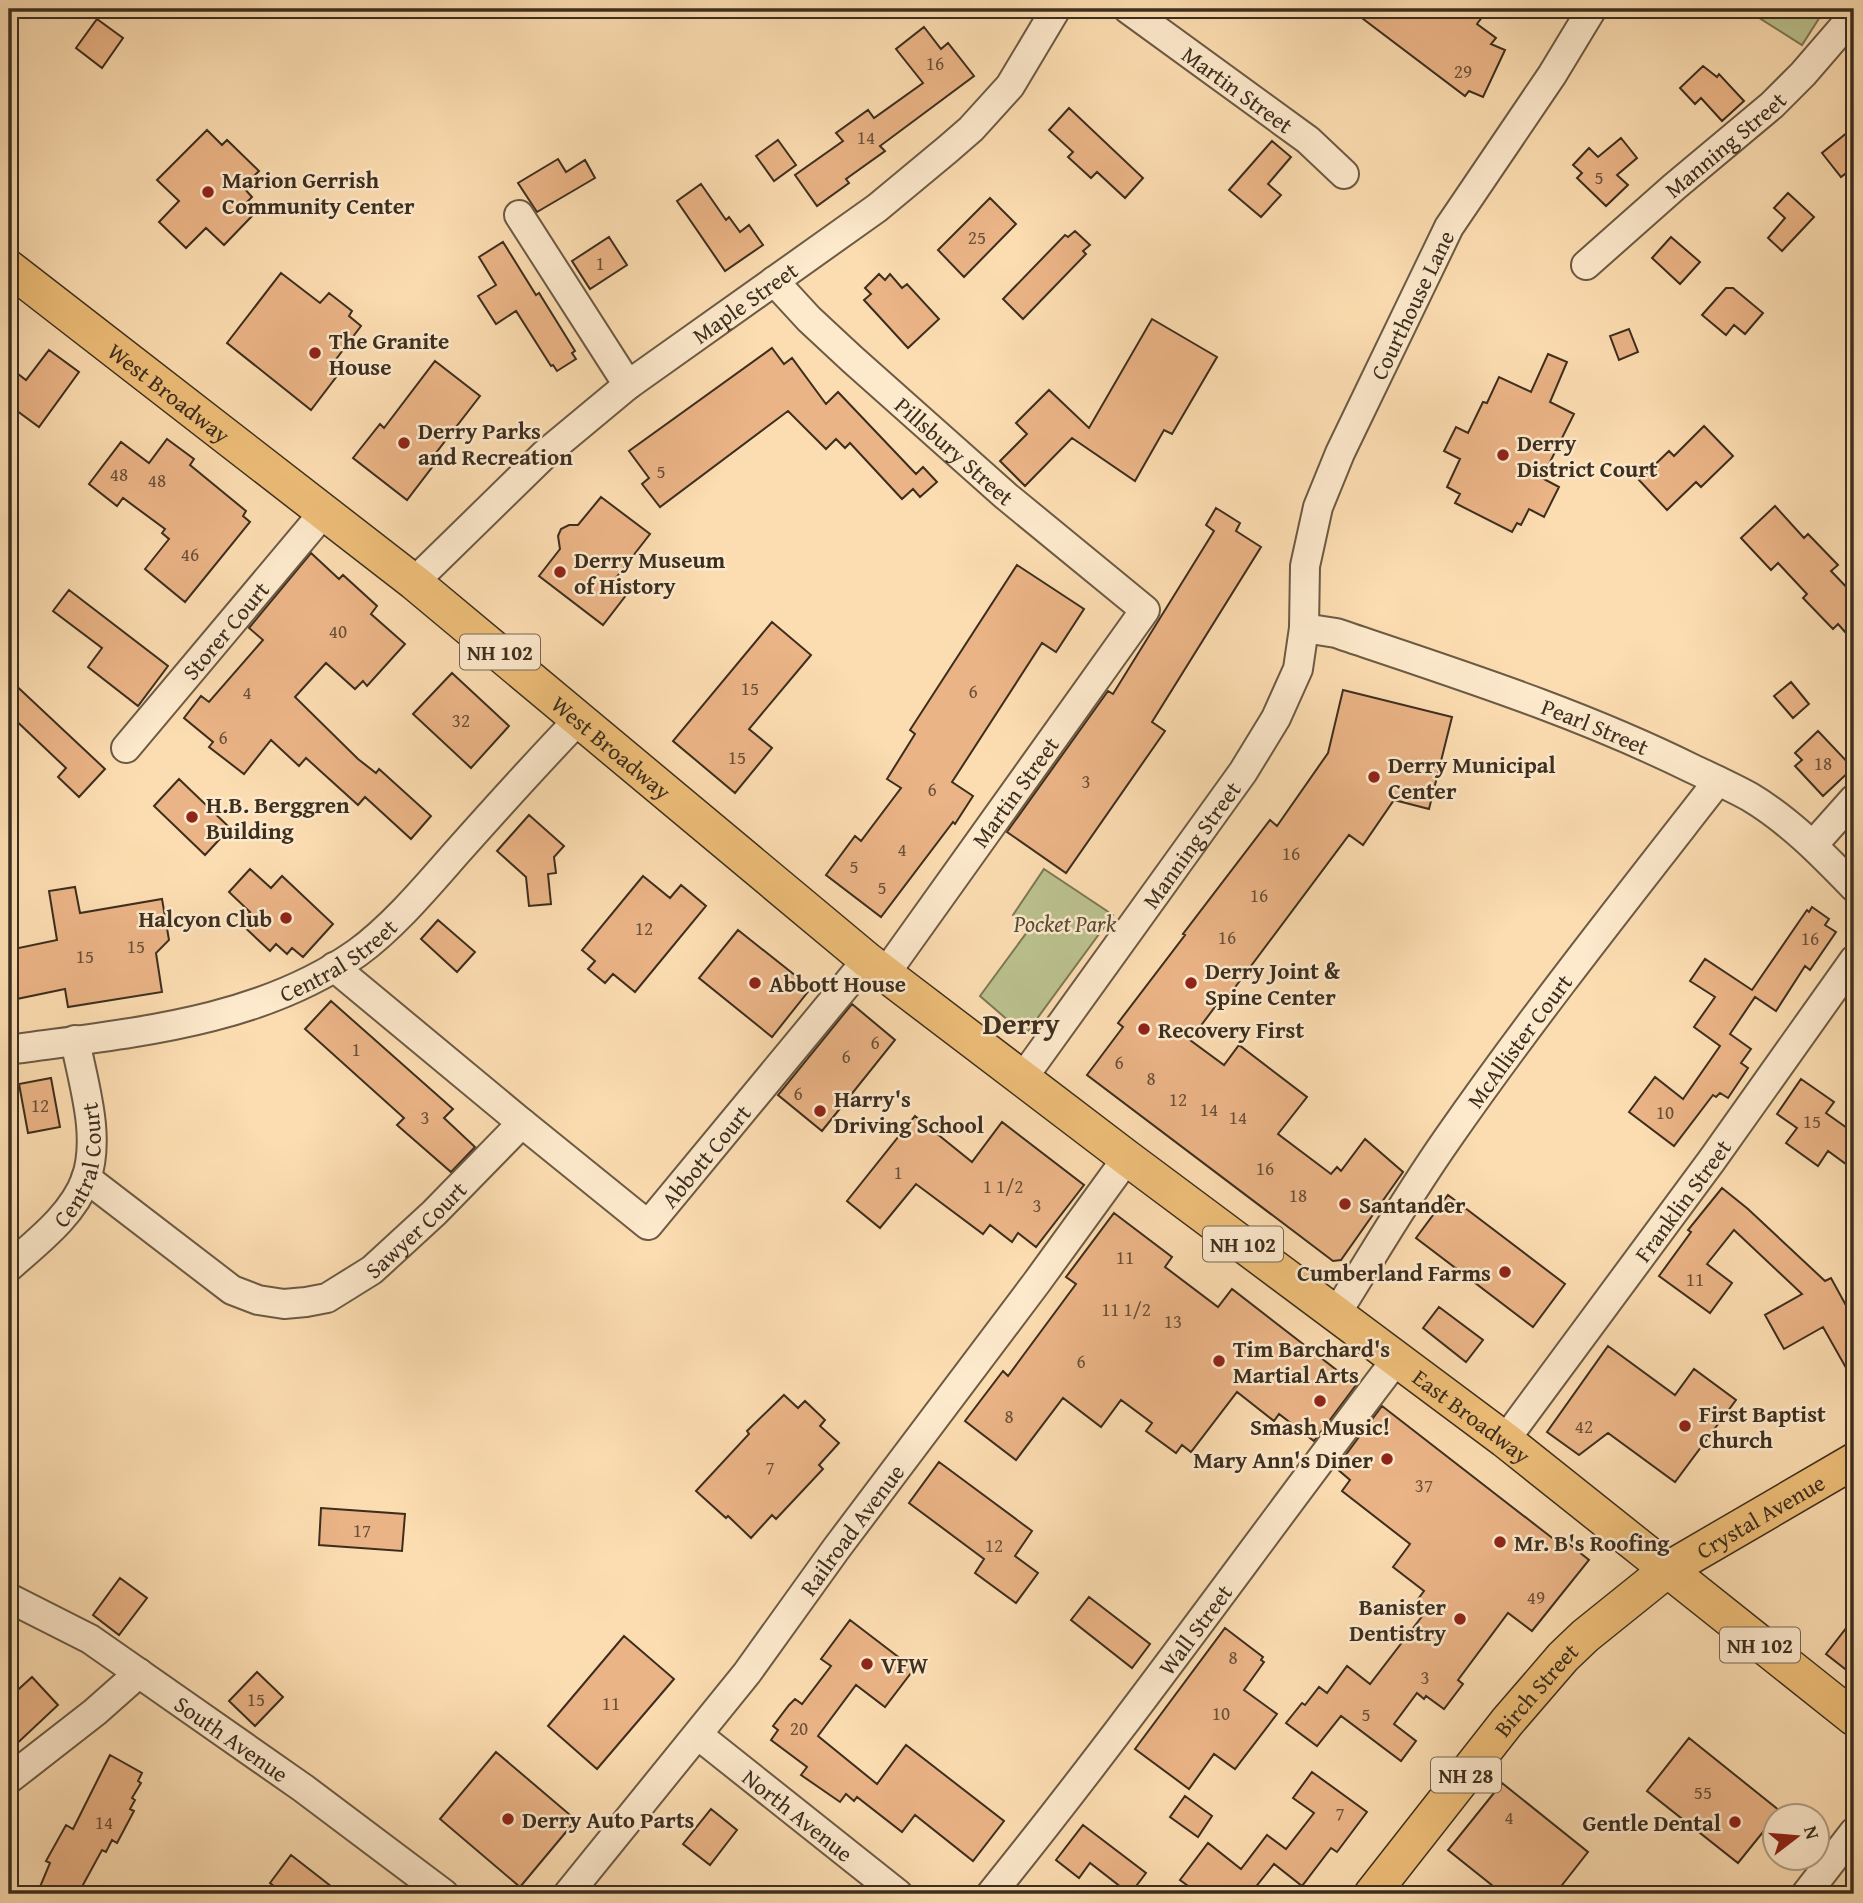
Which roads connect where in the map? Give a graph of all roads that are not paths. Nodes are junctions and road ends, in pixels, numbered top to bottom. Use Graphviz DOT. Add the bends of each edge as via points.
graph roads {
  1 [pos="1056,9"];
  2 [pos="1128,9"];
  3 [pos="1592,9"];
  4 [pos="1854,15"];
  5 [pos="1343,174"];
  6 [pos="519,215"];
  7 [pos="1586,265"];
  8 [pos="9,268"];
  9 [pos="774,281"];
  10 [pos="628,385"];
  11 [pos="325,511"];
  12 [pos="414,582"];
  13 [pos="1145,610"];
  14 [pos="1304,628"];
  15 [pos="580,718"];
  16 [pos="126,748"];
  17 [pos="1718,782"];
  18 [pos="1854,799"];
  19 [pos="1813,845"];
  20 [pos="1854,887"];
  21 [pos="1854,960"];
  22 [pos="334,967"];
  23 [pos="876,967"];
  24 [pos="75,1040"];
  25 [pos="981,1047"];
  26 [pos="9,1049"];
  27 [pos="1022,1079"];
  28 [pos="522,1123"];
  29 [pos="1126,1158"];
  30 [pos="86,1178"];
  31 [pos="9,1267"];
  32 [pos="1336,1314"];
  33 [pos="1396,1360"];
  34 [pos="1505,1440"];
  35 [pos="1854,1461"];
  36 [pos="1667,1570"];
  37 [pos="9,1598"];
  38 [pos="139,1673"];
  39 [pos="1854,1718"];
  40 [pos="698,1735"];
  41 [pos="9,1779"];
  42 [pos="1854,1832"];
  43 [pos="444,1894"];
  44 [pos="568,1894"];
  45 [pos="898,1894"];
  46 [pos="991,1894"];
  47 [pos="1372,1894"];
  48 [pos="1806,1894"];
  1 -- 9 [label="street, Maple Street" via="1010,86 971,129 877,208"];
  2 -- 5 [label="street, Martin Street" via="1308,140"];
  3 -- 14 [label="street, Courthouse Lane" via="1449,227 1364,401 1318,507 1305,566"];
  4 -- 7 [label="street, Manning Street" via="1772,105"];
  6 -- 10 [label="street"];
  8 -- 11 [label="main road, West Broadway / NH 102"];
  9 -- 10 [label="street, Maple Street"];
  9 -- 13 [label="street, Pillsbury Street" via="808,319 1006,496"];
  10 -- 12 [label="street, Maple Street" via="545,454"];
  11 -- 12 [label="main road, West Broadway / NH 102"];
  11 -- 16 [label="street, Storer Court"];
  12 -- 15 [label="main road, West Broadway / NH 102"];
  13 -- 23 [label="street, Martin Street"];
  14 -- 17 [label="street, Pearl Street" via="1336,634 1541,702"];
  14 -- 27 [label="street, Manning Street" via="1298,669 1289,692 1243,772"];
  15 -- 22 [label="street, Central Street" via="406,907 358,952"];
  15 -- 23 [label="main road, West Broadway / NH 102"];
  17 -- 19 [label="street, Pearl Street" via="1750,797"];
  17 -- 32 [label="street, McAllister Court" via="1493,1075 1424,1173"];
  18 -- 19 [label="street"];
  19 -- 20 [label="street, Pearl Street"];
  21 -- 34 [label="street, Franklin Street"];
  22 -- 24 [label="street, Central Street" via="273,998 217,1016"];
  22 -- 28 [label="street"];
  23 -- 25 [label="main road, West Broadway / NH 102"];
  23 -- 28 [label="street, Abbott Court" via="722,1133 648,1226"];
  24 -- 26 [label="street, Central Street"];
  24 -- 30 [label="street, Central Court" via="90,1128"];
  25 -- 27 [label="main road, East Broadway / NH 102"];
  27 -- 29 [label="main road, East Broadway / NH 102"];
  28 -- 30 [label="street, Sawyer Court" via="372,1270 327,1298 306,1302 258,1300 232,1290"];
  29 -- 32 [label="main road, East Broadway / NH 102"];
  29 -- 40 [label="street, Railroad Avenue"];
  30 -- 31 [label="street, Central Court" via="59,1221"];
  32 -- 33 [label="main road, East Broadway / NH 102"];
  33 -- 34 [label="main road, East Broadway / NH 102"];
  33 -- 46 [label="street, Wall Street"];
  34 -- 36 [label="main road, East Broadway / NH 102"];
  35 -- 36 [label="main road, Crystal Avenue / NH 28"];
  36 -- 39 [label="main road, East Broadway / NH 102"];
  36 -- 47 [label="main road, Birch Street / NH 28" via="1563,1657"];
  37 -- 38 [label="street, South Avenue" via="90,1639"];
  38 -- 41 [label="street"];
  38 -- 43 [label="street, South Avenue"];
  40 -- 44 [label="street, Railroad Avenue"];
  40 -- 45 [label="street, North Avenue"];
  42 -- 48 [label="street"];
}
